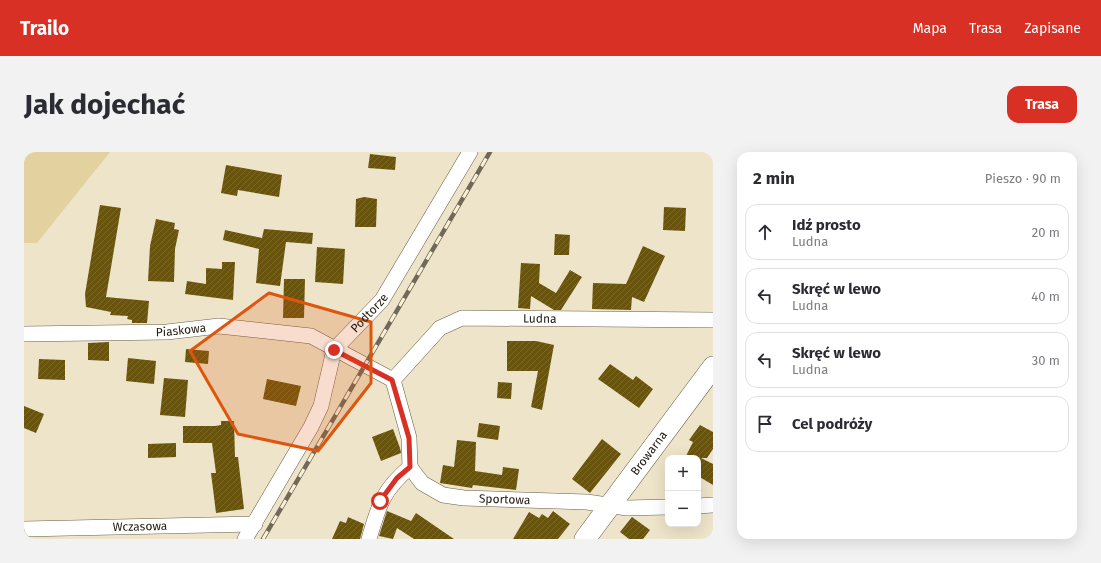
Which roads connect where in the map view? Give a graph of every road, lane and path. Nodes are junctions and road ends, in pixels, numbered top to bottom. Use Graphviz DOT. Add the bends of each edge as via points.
graph roads {
  1 [pos="470,152"];
  2 [pos="713,320"];
  3 [pos="24,334"];
  4 [pos="334,350"];
  5 [pos="713,367"];
  6 [pos="392,380"];
  7 [pos="410,467"];
  8 [pos="611,504"];
  9 [pos="713,505"];
  10 [pos="701,506"];
  11 [pos="665,507"];
  12 [pos="255,524"];
  13 [pos="24,529"];
  14 [pos="245,539"];
  15 [pos="369,539"];
  16 [pos="585,539"];
  1 -- 4 [label="street, Podtorze" via="382,300"];
  2 -- 6 [label="street, Ludna" via="462,318 440,328"];
  3 -- 4 [label="street, Piaskowa" via="168,332 219,326 311,336"];
  4 -- 6 [label="street"];
  4 -- 12 [label="street" via="321,406"];
  5 -- 8 [label="street, Browarna"];
  6 -- 7 [label="street" via="409,438"];
  7 -- 8 [label="street, Sportowa" via="422,483 443,495"];
  7 -- 15 [label="street" via="397,478 380,501"];
  8 -- 11 [label="street, Sportowa" via="627,508"];
  8 -- 16 [label="street, Browarna"];
  9 -- 10 [label="street"];
  12 -- 13 [label="street, Wczasowa"];
  12 -- 14 [label="street"];
}
